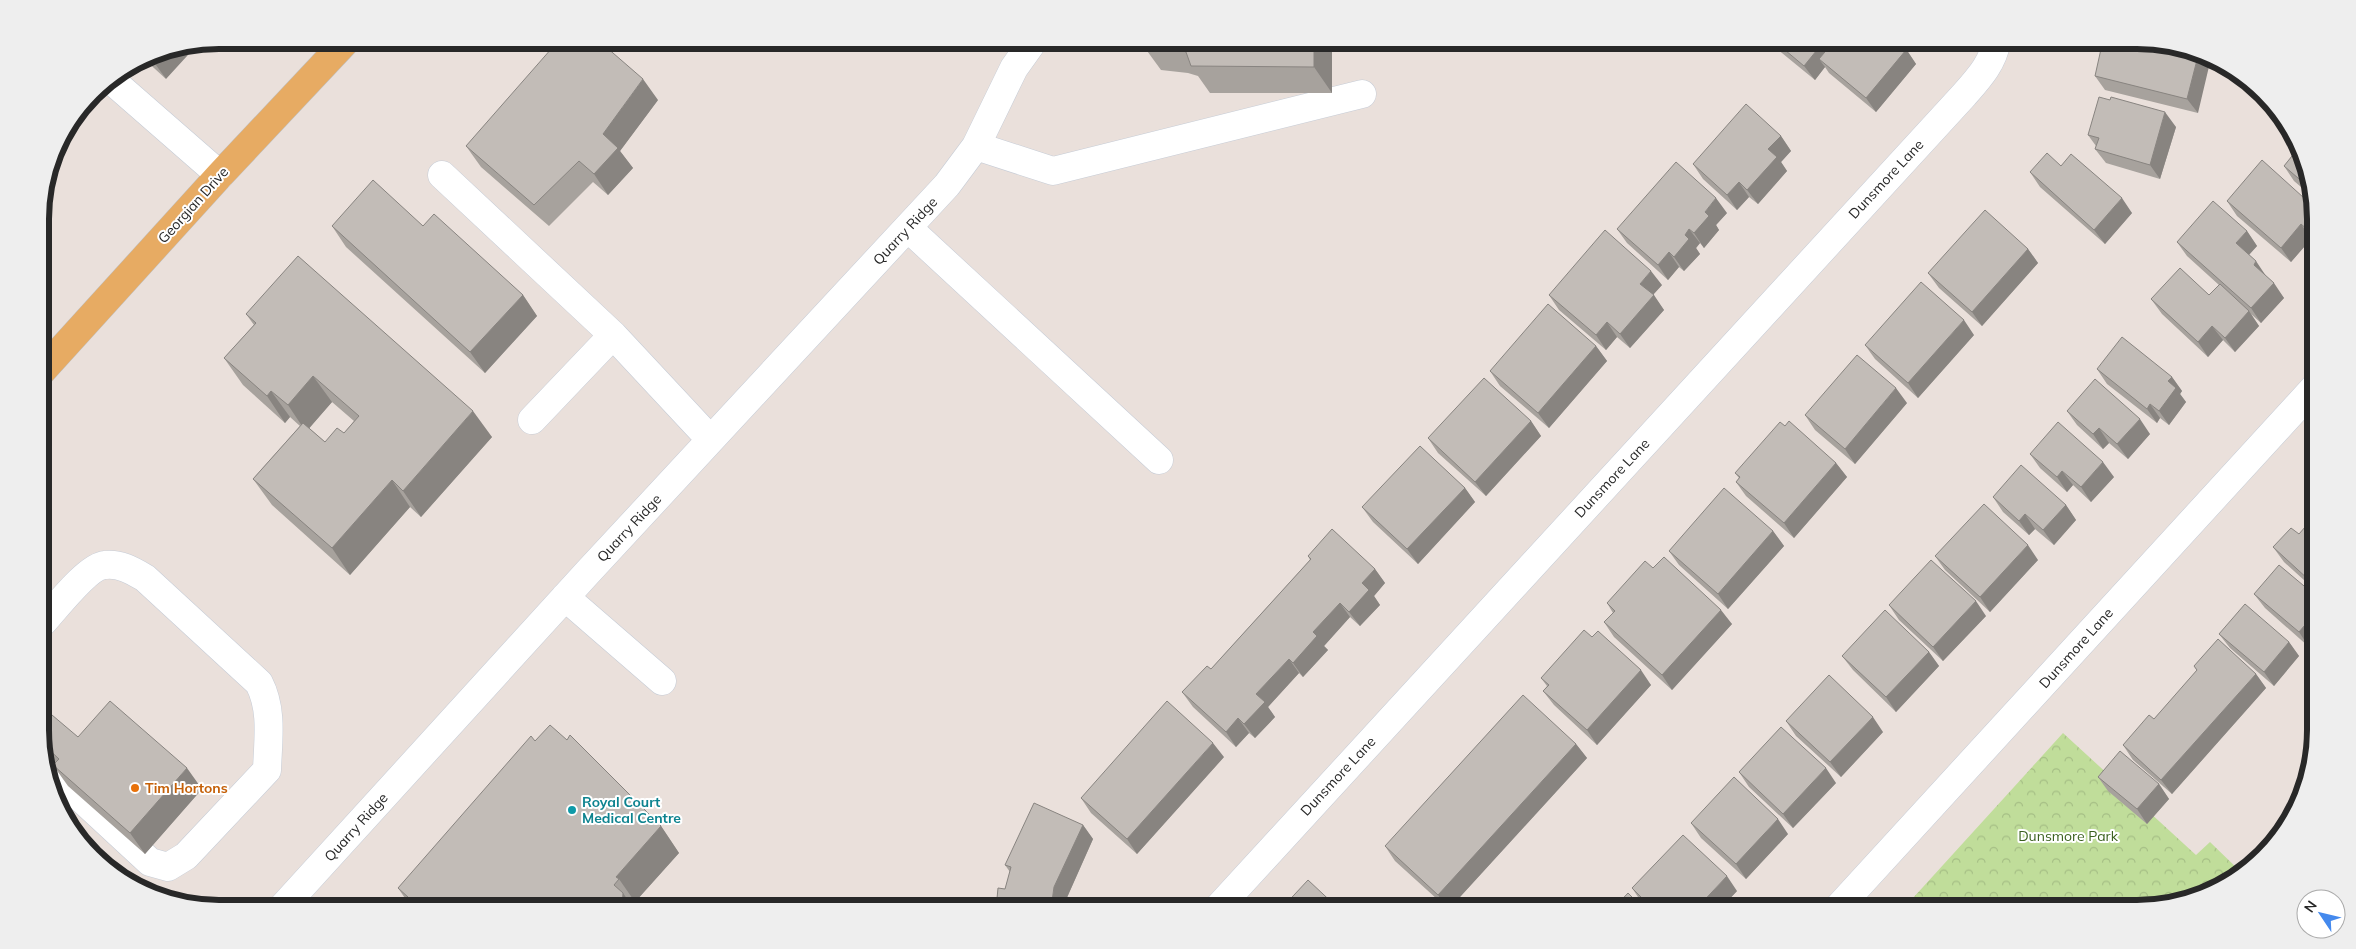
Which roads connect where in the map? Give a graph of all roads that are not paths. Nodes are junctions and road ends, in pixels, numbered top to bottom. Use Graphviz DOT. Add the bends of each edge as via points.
graph roads {
  1 [pos="339,49"];
  2 [pos="1028,49"];
  3 [pos="1995,49"];
  4 [pos="115,84"];
  5 [pos="1362,94"];
  6 [pos="976,146"];
  7 [pos="220,175"];
  8 [pos="442,175"];
  9 [pos="908,228"];
  10 [pos="613,335"];
  11 [pos="49,363"];
  12 [pos="2307,396"];
  13 [pos="532,420"];
  14 [pos="710,440"];
  15 [pos="1159,460"];
  16 [pos="565,597"];
  17 [pos="49,616"];
  18 [pos="662,681"];
  19 [pos="55,774"];
  20 [pos="289,900"];
  21 [pos="1225,900"];
  22 [pos="1845,900"];
  1 -- 7 [label="main road, Georgian Drive"];
  2 -- 6 [label="street, Quarry Ridge" via="1014,68"];
  3 -- 21 [label="street, Dunsmore Lane" via="1985,71 1964,95"];
  4 -- 7 [label="street"];
  5 -- 6 [label="street" via="1053,171"];
  6 -- 9 [label="street, Quarry Ridge" via="948,185"];
  7 -- 11 [label="main road, Georgian Drive"];
  8 -- 10 [label="street"];
  9 -- 14 [label="street, Quarry Ridge"];
  9 -- 15 [label="street"];
  10 -- 13 [label="street"];
  10 -- 14 [label="street"];
  12 -- 22 [label="street, Dunsmore Lane"];
  14 -- 16 [label="street, Quarry Ridge"];
  16 -- 18 [label="street"];
  16 -- 20 [label="street, Quarry Ridge"];
  17 -- 19 [label="street" via="89,573 104,564 126,567 145,578 259,683 269,711 267,770 186,856 168,867 150,862"];
}
